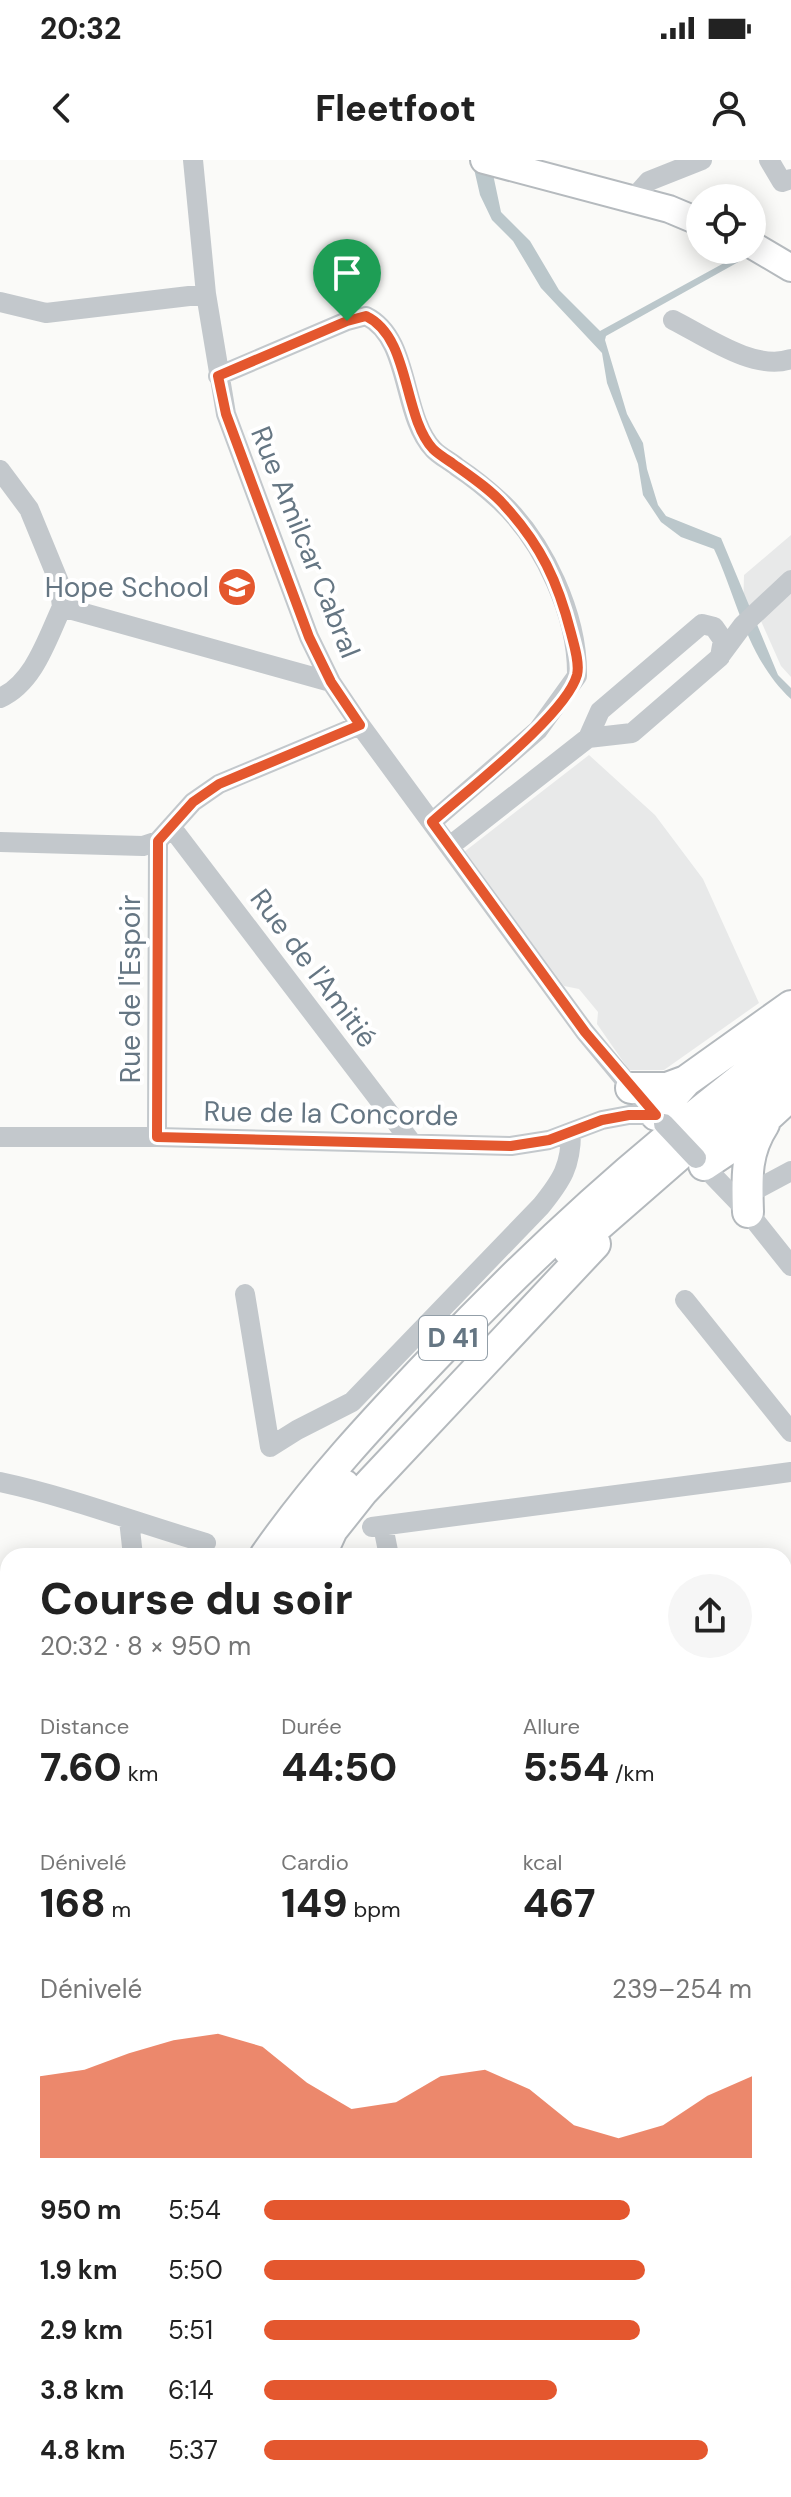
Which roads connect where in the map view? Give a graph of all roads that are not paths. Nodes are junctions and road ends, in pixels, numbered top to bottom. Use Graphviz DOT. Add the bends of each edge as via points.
graph roads {
  1 [pos="193,160"];
  2 [pos="484,160"];
  3 [pos="702,160"];
  4 [pos="769,160"];
  5 [pos="791,179"];
  6 [pos="633,199"];
  7 [pos="686,216"];
  8 [pos="766,253"];
  9 [pos="791,268"];
  10 [pos="206,294"];
  11 [pos="0,302"];
  12 [pos="673,320"];
  13 [pos="791,359"];
  14 [pos="218,376"];
  15 [pos="0,470"];
  16 [pos="791,580"];
  17 [pos="62,607"];
  18 [pos="720,657"];
  19 [pos="331,682"];
  20 [pos="0,698"];
  21 [pos="360,725"];
  22 [pos="588,738"];
  23 [pos="432,822"];
  24 [pos="165,835"];
  25 [pos="0,842"];
  26 [pos="450,846"];
  27 [pos="791,1006"];
  28 [pos="791,1039"];
  29 [pos="791,1065"];
  30 [pos="686,1081"];
  31 [pos="631,1088"];
  32 [pos="791,1095"];
  33 [pos="767,1119"];
  34 [pos="571,1132"];
  35 [pos="0,1137"];
  36 [pos="157,1137"];
  37 [pos="412,1143"];
  38 [pos="679,1143"];
  39 [pos="791,1171"];
  40 [pos="748,1203"];
  41 [pos="791,1266"];
  42 [pos="245,1294"];
  43 [pos="685,1300"];
  44 [pos="791,1432"];
  45 [pos="791,1472"];
  46 [pos="0,1482"];
  47 [pos="300,1506"];
  48 [pos="129,1520"];
  49 [pos="206,1543"];
  50 [pos="132,1548"];
  51 [pos="259,1548"];
  52 [pos="271,1548"];
  53 [pos="296,1548"];
  54 [pos="324,1548"];
  55 [pos="386,1548"];
  1 -- 10 [label="street, Rue Amilcar Cabral"];
  2 -- 6 [label="main road"];
  3 -- 6 [label="street" via="649,181"];
  4 -- 5 [label="street" via="782,182"];
  6 -- 7 [label="main road"];
  8 -- 9 [label="main road"];
  10 -- 11 [label="street" via="46,313"];
  10 -- 14 [label="street, Rue Amilcar Cabral"];
  12 -- 13 [label="street" via="756,361 778,364"];
  14 -- 19 [label="street, Rue Amilcar Cabral" via="226,414 281,568"];
  14 -- 23 [label="street" via="347,321 366,316 377,322 401,364 416,420 432,449 503,504 552,571 577,676 538,730"];
  15 -- 17 [label="street" via="29,509 59,582"];
  16 -- 18 [label="street"];
  17 -- 19 [label="street"];
  17 -- 20 [label="street" via="33,666 15,691"];
  18 -- 22 [label="street" via="632,733"];
  18 -- 22 [label="street" via="723,640 714,627 702,624 600,711"];
  19 -- 21 [label="street, Rue Amilcar Cabral"];
  21 -- 23 [label="street, Rue Amilcar Cabral"];
  21 -- 24 [label="street" via="219,784 193,802"];
  22 -- 26 [label="street"];
  23 -- 26 [label="street, Rue Amilcar Cabral"];
  24 -- 25 [label="street" via="143,846"];
  24 -- 36 [label="street, Rue de l'Espoir"];
  24 -- 37 [label="street, Rue de l'Amitié"];
  26 -- 31 [label="street, Rue Amilcar Cabral"];
  27 -- 30 [label="highway"];
  28 -- 38 [label="highway, D 41"];
  29 -- 38 [label="highway, D 41"];
  30 -- 31 [label="highway" via="667,1088"];
  30 -- 38 [label="highway"];
  31 -- 38 [label="street, Rue Amilcar Cabral"];
  32 -- 33 [label="highway"];
  33 -- 38 [label="highway"];
  33 -- 40 [label="highway" via="749,1154"];
  34 -- 37 [label="street, Rue de la Concorde" via="511,1146"];
  34 -- 38 [label="street, Rue de la Concorde" via="629,1115"];
  34 -- 42 [label="street" via="571,1154 560,1184 541,1206 352,1402 270,1447"];
  35 -- 36 [label="street, Rue de la Concorde"];
  36 -- 37 [label="street, Rue de la Concorde"];
  38 -- 40 [label="street, Rue Amilcar Cabral"];
  38 -- 47 [label="highway, D 41" via="600,1194 497,1292"];
  38 -- 53 [label="highway, D 41" via="524,1293 331,1499"];
  38 -- 54 [label="highway" via="363,1491"];
  39 -- 40 [label="street"];
  40 -- 41 [label="street, Rue Amilcar Cabral"];
  43 -- 44 [label="street"];
  45 -- 55 [label="street" via="378,1526"];
  46 -- 48 [label="street" via="46,1491"];
  47 -- 51 [label="highway"];
  47 -- 52 [label="highway, D 41"];
  48 -- 49 [label="street"];
  48 -- 50 [label="street"];
}
